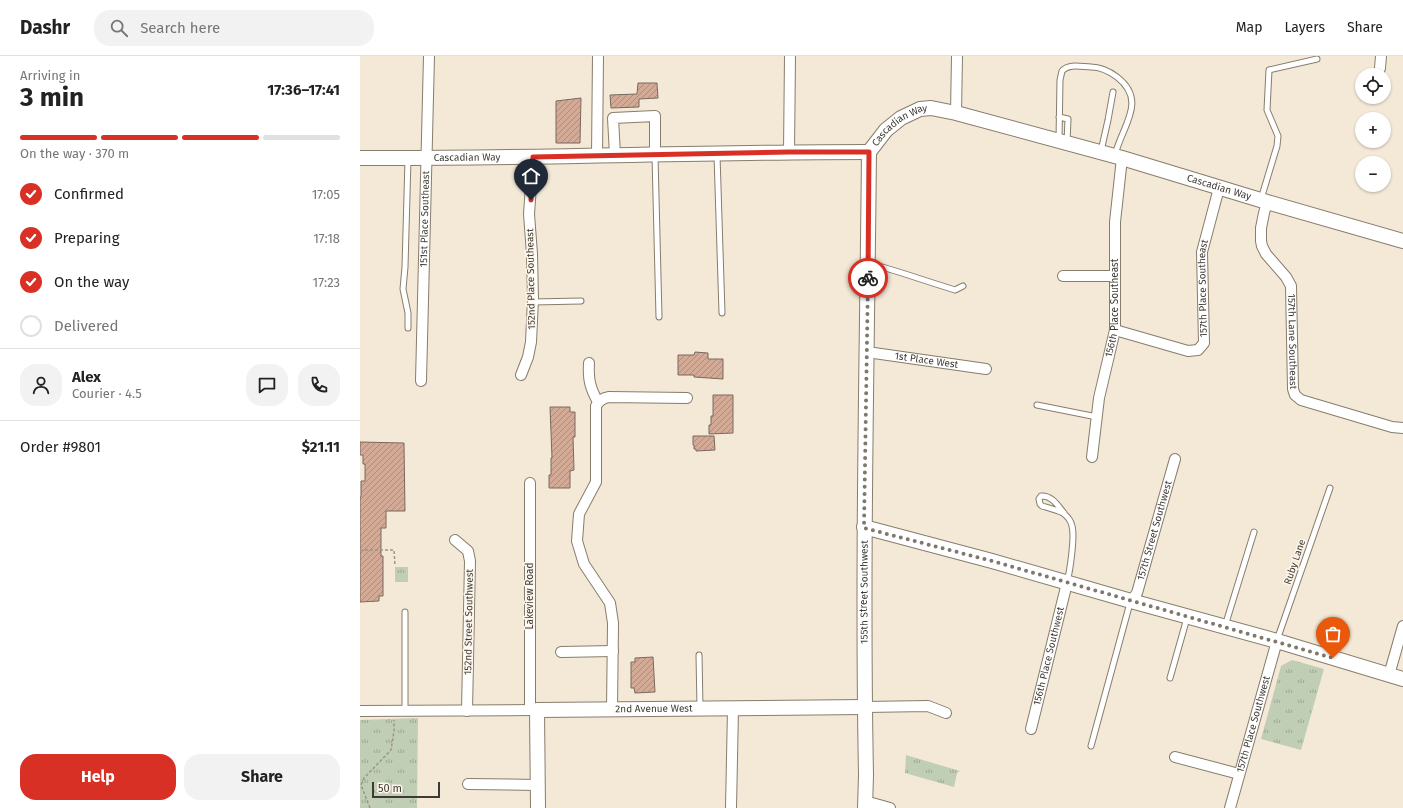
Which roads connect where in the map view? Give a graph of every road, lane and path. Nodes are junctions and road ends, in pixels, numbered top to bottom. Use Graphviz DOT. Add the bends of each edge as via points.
graph roads {
  1 [pos="429,56"];
  2 [pos="598,56"];
  3 [pos="790,56"];
  4 [pos="957,56"];
  5 [pos="1381,56"];
  6 [pos="1317,59"];
  7 [pos="1380,68"];
  8 [pos="1113,92"];
  9 [pos="956,112"];
  10 [pos="1059,117"];
  11 [pos="1063,142"];
  12 [pos="789,152"];
  13 [pos="869,152"];
  14 [pos="1100,152"];
  15 [pos="717,154"];
  16 [pos="615,155"];
  17 [pos="655,155"];
  18 [pos="597,156"];
  19 [pos="533,157"];
  20 [pos="1118,157"];
  21 [pos="360,158"];
  22 [pos="408,158"];
  23 [pos="426,159"];
  24 [pos="1219,188"];
  25 [pos="1264,201"];
  26 [pos="1403,241"];
  27 [pos="868,262"];
  28 [pos="1063,276"];
  29 [pos="1115,276"];
  30 [pos="963,286"];
  31 [pos="581,301"];
  32 [pos="533,302"];
  33 [pos="722,313"];
  34 [pos="659,317"];
  35 [pos="408,328"];
  36 [pos="1115,330"];
  37 [pos="867,352"];
  38 [pos="589,363"];
  39 [pos="986,369"];
  40 [pos="521,375"];
  41 [pos="421,381"];
  42 [pos="687,398"];
  43 [pos="598,402"];
  44 [pos="1037,405"];
  45 [pos="1097,417"];
  46 [pos="1403,428"];
  47 [pos="1092,456"];
  48 [pos="1175,459"];
  49 [pos="530,482"];
  50 [pos="1330,488"];
  51 [pos="1064,513"];
  52 [pos="864,528"];
  53 [pos="1254,532"];
  54 [pos="456,540"];
  55 [pos="360,550"];
  56 [pos="395,566"];
  57 [pos="1067,583"];
  58 [pos="1130,601"];
  59 [pos="405,612"];
  60 [pos="1187,617"];
  61 [pos="1403,626"];
  62 [pos="1225,627"];
  63 [pos="1277,641"];
  64 [pos="613,651"];
  65 [pos="562,652"];
  66 [pos="699,655"];
  67 [pos="1389,675"];
  68 [pos="1170,678"];
  69 [pos="1403,679"];
  70 [pos="865,707"];
  71 [pos="700,709"];
  72 [pos="733,709"];
  73 [pos="533,710"];
  74 [pos="612,710"];
  75 [pos="467,711"];
  76 [pos="360,712"];
  77 [pos="394,712"];
  78 [pos="405,712"];
  79 [pos="946,713"];
  80 [pos="1031,729"];
  81 [pos="1091,746"];
  82 [pos="1175,757"];
  83 [pos="1239,774"];
  84 [pos="468,784"];
  85 [pos="538,785"];
  86 [pos="865,804"];
  87 [pos="370,808"];
  88 [pos="538,808"];
  89 [pos="732,808"];
  90 [pos="890,808"];
  91 [pos="1230,808"];
  1 -- 23 [label="street, 151st Place Southeast"];
  2 -- 18 [label="street"];
  3 -- 12 [label="street"];
  4 -- 9 [label="street"];
  5 -- 7 [label="street"];
  6 -- 25 [label="lane" via="1269,70 1267,110 1278,136"];
  8 -- 14 [label="lane"];
  9 -- 11 [label="street, Cascadian Way"];
  9 -- 13 [label="street, Cascadian Way" via="920,109 901,118 886,130"];
  10 -- 11 [label="lane"];
  10 -- 11 [label="lane" via="1068,119"];
  10 -- 20 [label="lane" via="1061,75 1064,68 1098,67 1114,75 1122,81 1132,99 1132,108"];
  11 -- 14 [label="street, Cascadian Way"];
  12 -- 13 [label="street, Cascadian Way"];
  12 -- 15 [label="street, Cascadian Way"];
  13 -- 27 [label="street, 155th Street Southwest"];
  14 -- 20 [label="street, Cascadian Way"];
  15 -- 17 [label="street, Cascadian Way"];
  15 -- 33 [label="lane"];
  16 -- 17 [label="street, Cascadian Way"];
  16 -- 17 [label="street" via="614,118 654,116"];
  16 -- 18 [label="street, Cascadian Way"];
  17 -- 34 [label="lane"];
  18 -- 19 [label="street, Cascadian Way"];
  19 -- 23 [label="street, Cascadian Way"];
  19 -- 32 [label="street, 152nd Place Southeast" via="529,214"];
  20 -- 24 [label="street, Cascadian Way"];
  20 -- 29 [label="street, 156th Place Southeast"];
  21 -- 22 [label="street, Cascadian Way"];
  22 -- 23 [label="street, Cascadian Way"];
  22 -- 35 [label="lane" via="403,289"];
  23 -- 41 [label="street, 151st Place Southeast"];
  24 -- 25 [label="street, Cascadian Way"];
  24 -- 36 [label="street, 157th Place Southeast" via="1202,252 1204,343 1198,350 1188,351"];
  25 -- 26 [label="street, Cascadian Way"];
  25 -- 46 [label="street, 157th Lane Southeast" via="1261,241 1266,254 1286,277 1290,286 1295,395 1301,400"];
  27 -- 30 [label="lane" via="956,290"];
  27 -- 37 [label="street, 155th Street Southwest"];
  28 -- 29 [label="street"];
  29 -- 36 [label="street, 156th Place Southeast"];
  31 -- 32 [label="lane"];
  32 -- 40 [label="street, 152nd Place Southeast" via="531,342"];
  36 -- 45 [label="street, 156th Place Southeast"];
  37 -- 39 [label="street, 1st Place West"];
  37 -- 52 [label="street, 155th Street Southwest"];
  38 -- 43 [label="street" via="588,378"];
  42 -- 43 [label="street" via="609,397"];
  43 -- 64 [label="street" via="596,482 579,514 577,541 584,564 610,603"];
  44 -- 45 [label="lane"];
  45 -- 47 [label="street, 156th Place Southeast"];
  48 -- 58 [label="street, 157th Street Southwest" via="1137,593"];
  49 -- 73 [label="street, Lakeview Road"];
  50 -- 63 [label="lane, Ruby Lane"];
  51 -- 51 [label="lane" via="1042,506 1039,499 1041,496 1050,497"];
  51 -- 57 [label="lane" via="1072,526 1070,572"];
  52 -- 57 [label="street"];
  52 -- 70 [label="street, 155th Street Southwest"];
  53 -- 62 [label="lane"];
  54 -- 75 [label="street, 152nd Street Southwest" via="468,551 470,561"];
  55 -- 56 [label="path" via="394,550"];
  57 -- 58 [label="street"];
  57 -- 80 [label="street, 156th Place Southwest"];
  58 -- 60 [label="street"];
  58 -- 81 [label="lane"];
  59 -- 78 [label="lane"];
  60 -- 62 [label="street"];
  60 -- 68 [label="lane"];
  61 -- 67 [label="street"];
  62 -- 63 [label="street"];
  63 -- 67 [label="street"];
  63 -- 83 [label="street, 157th Place Southwest"];
  64 -- 65 [label="street"];
  64 -- 74 [label="street"];
  66 -- 71 [label="lane"];
  67 -- 69 [label="street"];
  70 -- 72 [label="street, 2nd Avenue West"];
  70 -- 79 [label="street, 2nd Avenue West" via="928,706"];
  70 -- 86 [label="street, 155th Street Southwest"];
  71 -- 72 [label="street, 2nd Avenue West"];
  71 -- 74 [label="street, 2nd Avenue West"];
  72 -- 89 [label="street"];
  73 -- 74 [label="street, 2nd Avenue West"];
  73 -- 75 [label="street, 2nd Avenue West"];
  73 -- 85 [label="street, Lakeview Road"];
  75 -- 78 [label="street, 2nd Avenue West"];
  76 -- 77 [label="street, 2nd Avenue West"];
  77 -- 78 [label="street, 2nd Avenue West"];
  77 -- 87 [label="path" via="391,750 364,778 361,786"];
  82 -- 83 [label="street"];
  83 -- 91 [label="street, 157th Place Southwest"];
  84 -- 85 [label="street"];
  85 -- 88 [label="street, Lakeview Road"];
  86 -- 90 [label="street"];
}
